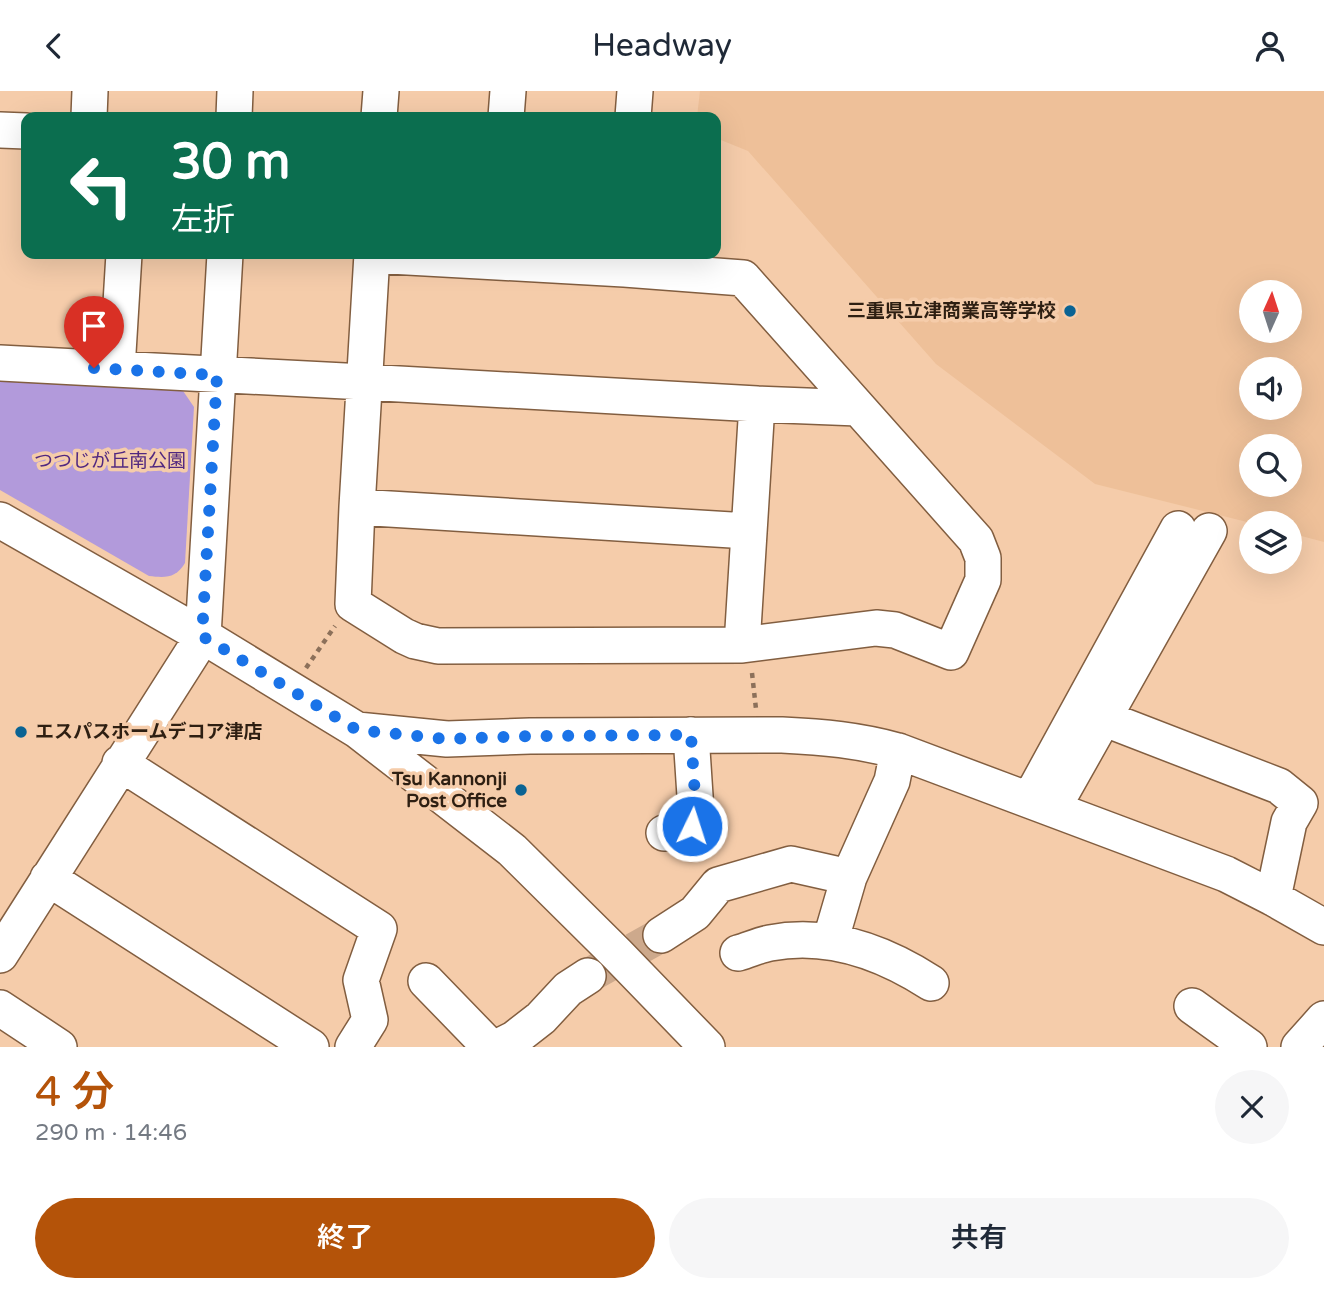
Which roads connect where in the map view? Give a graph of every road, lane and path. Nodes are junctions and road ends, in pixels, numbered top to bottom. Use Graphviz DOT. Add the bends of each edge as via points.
graph roads {
  1 [pos="90,91"];
  2 [pos="235,91"];
  3 [pos="381,91"];
  4 [pos="508,91"];
  5 [pos="635,91"];
  6 [pos="89,112"];
  7 [pos="234,112"];
  8 [pos="379,112"];
  9 [pos="506,112"];
  10 [pos="633,112"];
  11 [pos="0,130"];
  12 [pos="21,131"];
  13 [pos="124,259"];
  14 [pos="225,259"];
  15 [pos="372,259"];
  16 [pos="530,259"];
  17 [pos="625,262"];
  18 [pos="0,363"];
  19 [pos="117,369"];
  20 [pos="217,375"];
  21 [pos="365,382"];
  22 [pos="757,404"];
  23 [pos="858,408"];
  24 [pos="357,507"];
  25 [pos="0,520"];
  26 [pos="748,531"];
  27 [pos="353,604"];
  28 [pos="202,636"];
  29 [pos="745,644"];
  30 [pos="291,690"];
  31 [pos="1103,718"];
  32 [pos="357,730"];
  33 [pos="691,735"];
  34 [pos="759,735"];
  35 [pos="898,751"];
  36 [pos="120,763"];
  37 [pos="1041,804"];
  38 [pos="664,833"];
  39 [pos="849,877"];
  40 [pos="48,878"];
  41 [pos="1273,898"];
  42 [pos="1324,927"];
  43 [pos="661,935"];
  44 [pos="830,942"];
  45 [pos="738,953"];
  46 [pos="0,955"];
  47 [pos="588,976"];
  48 [pos="426,981"];
  49 [pos="931,983"];
  50 [pos="1192,1006"];
  51 [pos="0,1008"];
  52 [pos="1324,1019"];
  53 [pos="59,1047"];
  54 [pos="312,1047"];
  55 [pos="353,1047"];
  56 [pos="490,1047"];
  57 [pos="498,1047"];
  58 [pos="706,1047"];
  59 [pos="1250,1047"];
  60 [pos="1299,1047"];
  1 -- 6 [label="street"];
  2 -- 7 [label="street"];
  3 -- 8 [label="street"];
  4 -- 9 [label="street"];
  5 -- 10 [label="street"];
  11 -- 12 [label="street"];
  13 -- 19 [label="street"];
  14 -- 20 [label="street"];
  15 -- 21 [label="street"];
  16 -- 17 [label="street"];
  17 -- 23 [label="street" via="743,278"];
  18 -- 19 [label="street"];
  19 -- 20 [label="street"];
  20 -- 21 [label="street"];
  20 -- 28 [label="street"];
  21 -- 22 [label="street"];
  21 -- 24 [label="street"];
  22 -- 23 [label="street"];
  22 -- 26 [label="street"];
  23 -- 29 [label="street" via="976,540 983,558 983,580 951,652 895,630 876,628"];
  24 -- 26 [label="street"];
  24 -- 27 [label="street"];
  25 -- 28 [label="street"];
  26 -- 29 [label="street"];
  27 -- 29 [label="street" via="404,636 438,646"];
  27 -- 30 [label="path"];
  28 -- 30 [label="street"];
  28 -- 36 [label="street"];
  29 -- 34 [label="path"];
  30 -- 32 [label="street"];
  31 -- 37 [label="street"];
  31 -- 37 [label="street" via="1193,530"];
  31 -- 41 [label="street" via="1279,786 1300,803 1289,822"];
  32 -- 33 [label="street" via="447,739"];
  32 -- 58 [label="street" via="512,850"];
  33 -- 34 [label="street"];
  33 -- 38 [label="street" via="696,811 692,826"];
  34 -- 35 [label="street" via="822,737"];
  35 -- 37 [label="street"];
  35 -- 39 [label="street" via="892,781"];
  36 -- 40 [label="street"];
  36 -- 55 [label="street" via="379,929 361,980 370,1020"];
  37 -- 41 [label="street" via="1226,874"];
  39 -- 43 [label="street" via="791,865 718,885 695,913"];
  39 -- 44 [label="street"];
  40 -- 46 [label="street"];
  40 -- 54 [label="street"];
  41 -- 42 [label="street"];
  44 -- 45 [label="street" via="792,941"];
  44 -- 49 [label="street" via="869,951"];
  47 -- 57 [label="street" via="568,989 541,1018"];
  48 -- 56 [label="street"];
  50 -- 59 [label="street"];
  51 -- 53 [label="street"];
  52 -- 60 [label="street"];
}
